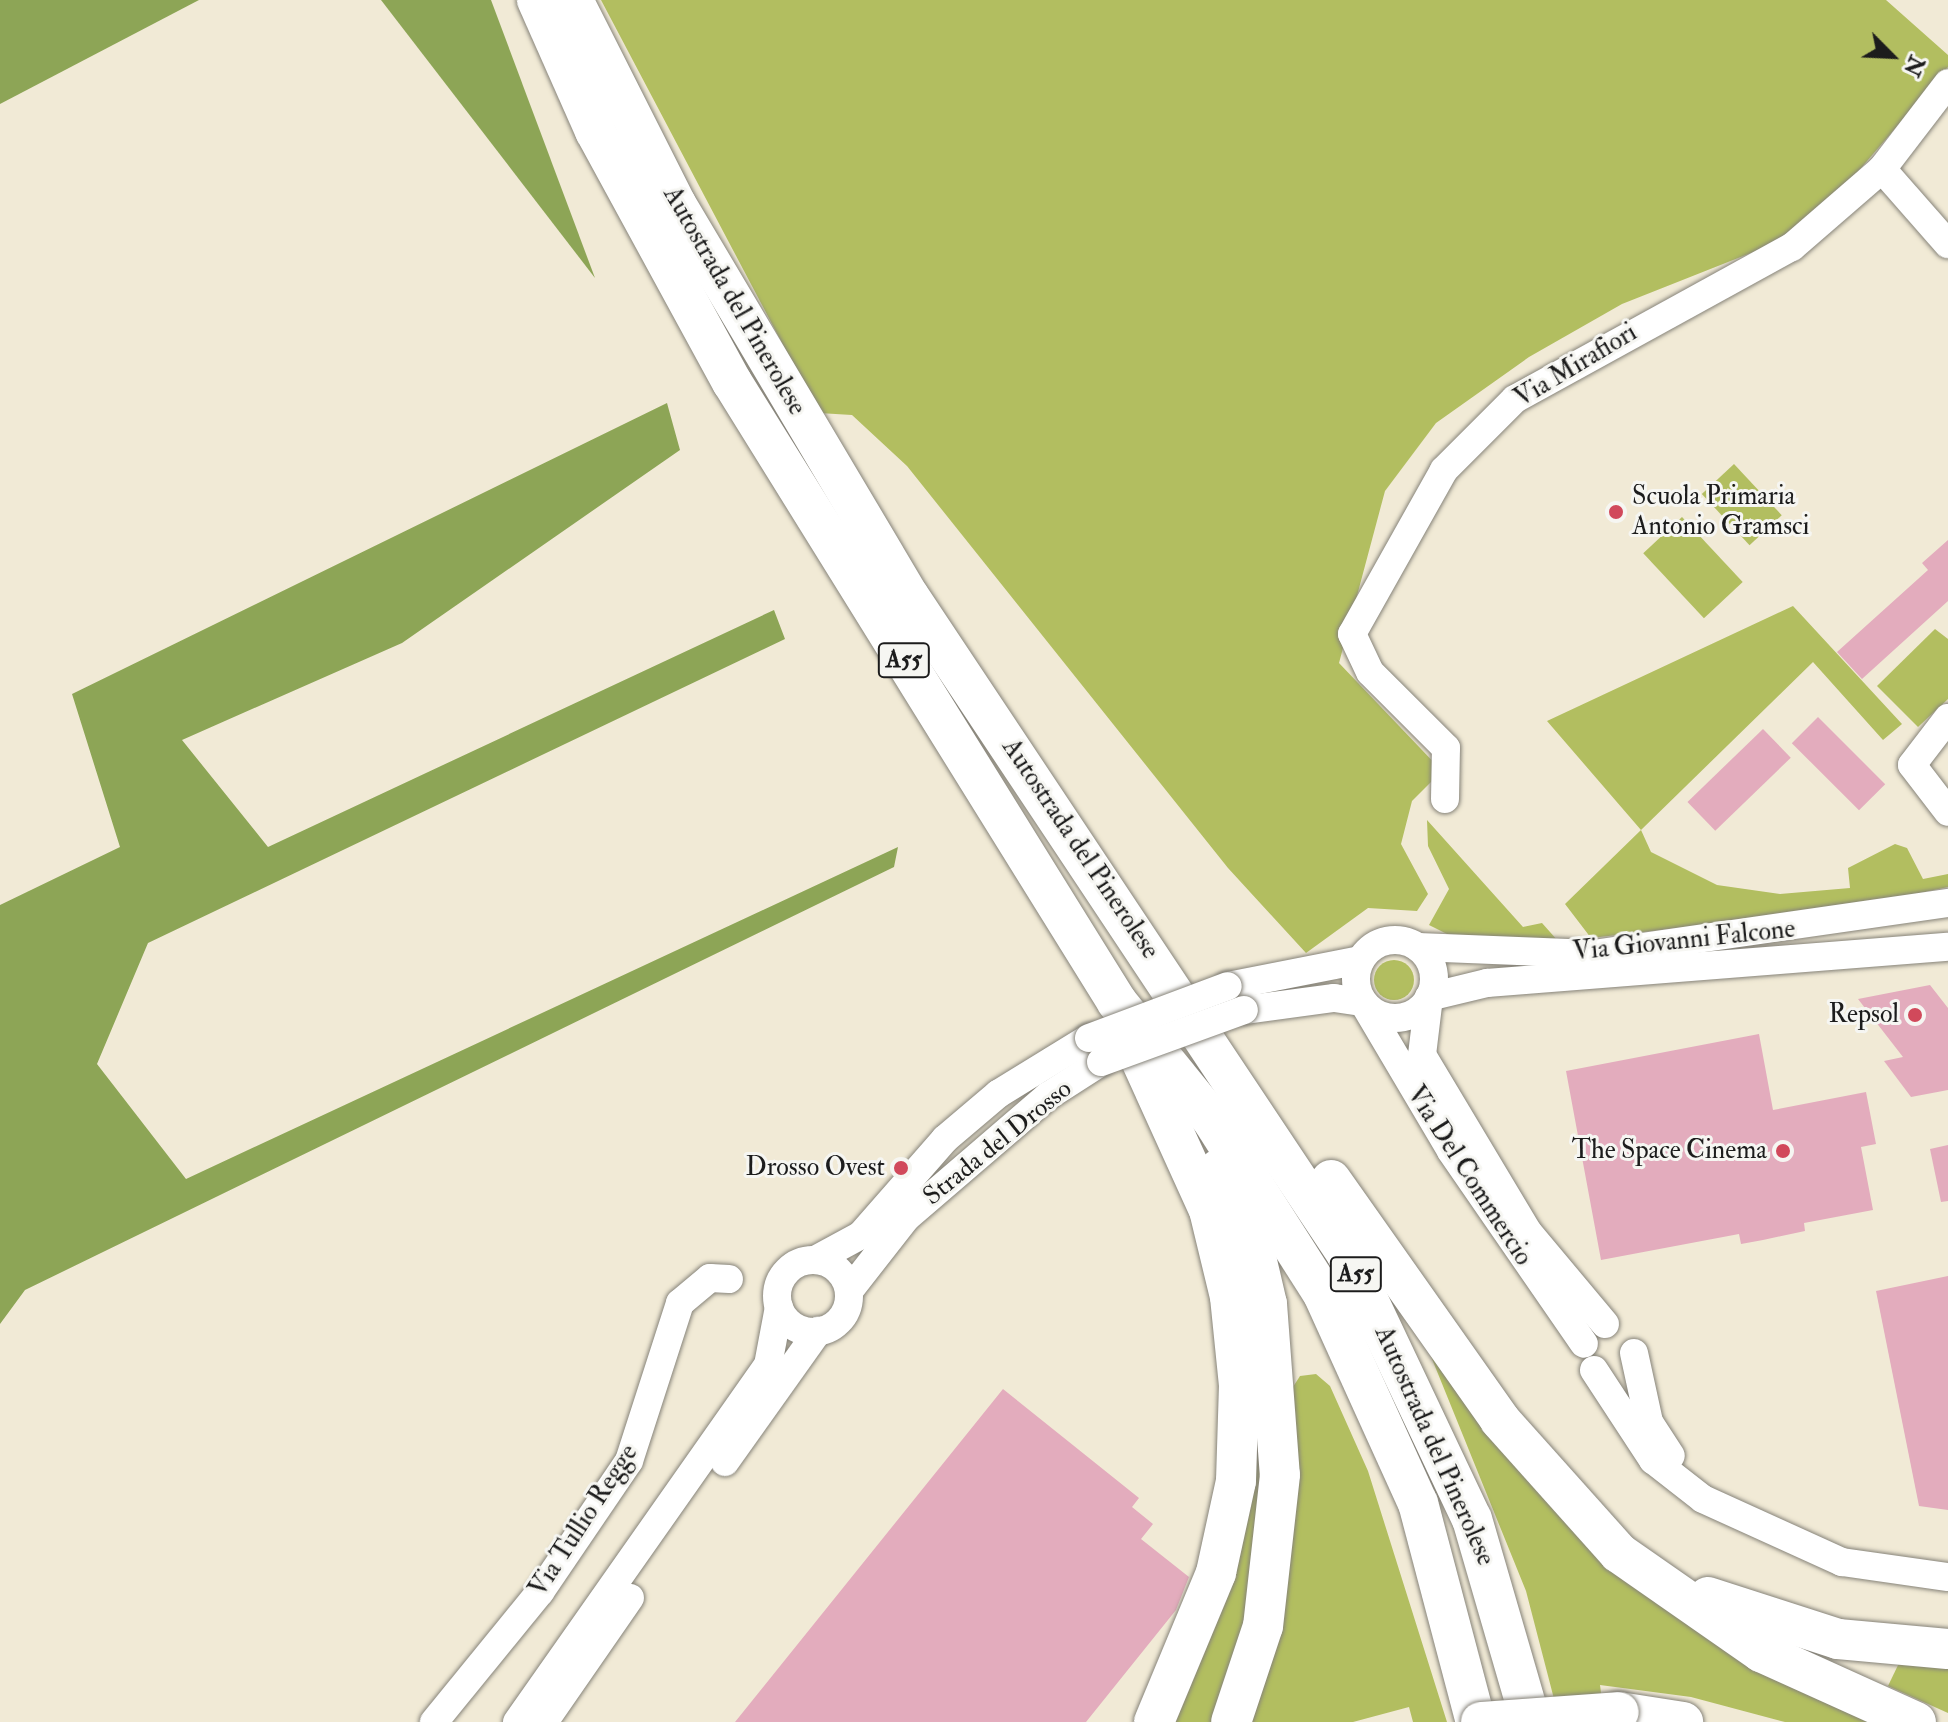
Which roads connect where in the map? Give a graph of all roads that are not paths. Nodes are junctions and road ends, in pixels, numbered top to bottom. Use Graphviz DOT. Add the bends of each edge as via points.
graph roads {
  1 [pos="537,0"];
  2 [pos="573,0"];
  3 [pos="1948,83"];
  4 [pos="1882,169"];
  5 [pos="1948,244"];
  6 [pos="1948,718"];
  7 [pos="1445,799"];
  8 [pos="1948,812"];
  9 [pos="1094,868"];
  10 [pos="1948,903"];
  11 [pos="1418,947"];
  12 [pos="1948,947"];
  13 [pos="1360,960"];
  14 [pos="1429,997"];
  15 [pos="1117,1002"];
  16 [pos="1363,1002"];
  17 [pos="1095,1050"];
  18 [pos="815,1260"];
  19 [pos="729,1279"];
  20 [pos="849,1291"];
  21 [pos="779,1307"];
  22 [pos="1605,1324"];
  23 [pos="818,1331"];
  24 [pos="1584,1344"];
  25 [pos="1634,1353"];
  26 [pos="1594,1370"];
  27 [pos="1568,1502"];
  28 [pos="1759,1527"];
  29 [pos="1948,1577"];
  30 [pos="1948,1649"];
  31 [pos="434,1722"];
  32 [pos="517,1722"];
  33 [pos="544,1722"];
  34 [pos="1154,1722"];
  35 [pos="1231,1722"];
  36 [pos="1479,1722"];
  37 [pos="1531,1722"];
  38 [pos="1683,1722"];
  39 [pos="1916,1722"];
  1 -- 15 [label="highway, Autostrada del Pinerolese / A55" via="595,131 732,382"];
  2 -- 9 [label="highway, Autostrada del Pinerolese / A55" via="627,114 749,330 909,596"];
  3 -- 4 [label="street, Via Mirafiori"];
  4 -- 5 [label="street"];
  4 -- 7 [label="street, Via Mirafiori" via="1769,263 1515,399 1444,470 1352,634 1370,672 1446,748"];
  6 -- 8 [label="street" via="1912,765"];
  9 -- 27 [label="highway"];
  9 -- 37 [label="highway, Autostrada del Pinerolese / A55" via="1346,1253 1472,1519"];
  10 -- 11 [label="street, Via Giovanni Falcone" via="1593,954"];
  11 -- 13 [label="street, Via Giovanni Falcone" via="1382,942"];
  11 -- 14 [label="street" via="1433,970"];
  12 -- 14 [label="street, Via Giovanni Falcone" via="1487,983"];
  13 -- 16 [label="street" via="1356,982"];
  13 -- 17 [label="street, Strada del Drosso, bridge" via="1228,986"];
  14 -- 16 [label="street, Via Giovanni Falcone" via="1395,1018"];
  14 -- 22 [label="street, Via Del Commercio" via="1422,1032 1428,1066 1536,1243"];
  15 -- 34 [label="highway" via="1152,1094 1197,1176 1237,1343 1239,1430 1228,1524 1202,1618"];
  15 -- 35 [label="highway" via="1228,1186 1267,1304 1280,1514 1263,1626"];
  15 -- 36 [label="highway, Autostrada del Pinerolese / A55" via="1219,1129 1355,1357 1437,1562"];
  16 -- 17 [label="street, Strada del Drosso, bridge" via="1334,998 1244,1010"];
  16 -- 24 [label="street, Via Del Commercio" via="1451,1151"];
  17 -- 18 [label="street, Strada del Drosso" via="998,1094 917,1168 861,1235"];
  17 -- 20 [label="street, Strada del Drosso" via="906,1218"];
  18 -- 20 [label="street" via="840,1272"];
  18 -- 21 [label="street" via="783,1277"];
  19 -- 31 [label="street, Via Tullio Regge" via="710,1278 680,1303 629,1461 540,1592"];
  20 -- 23 [label="street" via="845,1313"];
  21 -- 23 [label="street" via="798,1329"];
  21 -- 32 [label="street" via="768,1365"];
  22 -- 24 [label="street"];
  22 -- 25 [label="street" via="1628,1332"];
  23 -- 33 [label="street"];
  24 -- 26 [label="street"];
  25 -- 26 [label="street" via="1619,1372"];
  25 -- 28 [label="street" via="1655,1435 1678,1464"];
  26 -- 28 [label="street" via="1653,1460 1693,1493"];
  27 -- 30 [label="highway" via="1679,1582 1744,1612 1838,1639"];
  27 -- 39 [label="highway" via="1619,1553 1715,1624 1810,1677"];
  28 -- 29 [label="street" via="1842,1562"];
  36 -- 38 [label="highway, bridge" via="1619,1712"];
}
